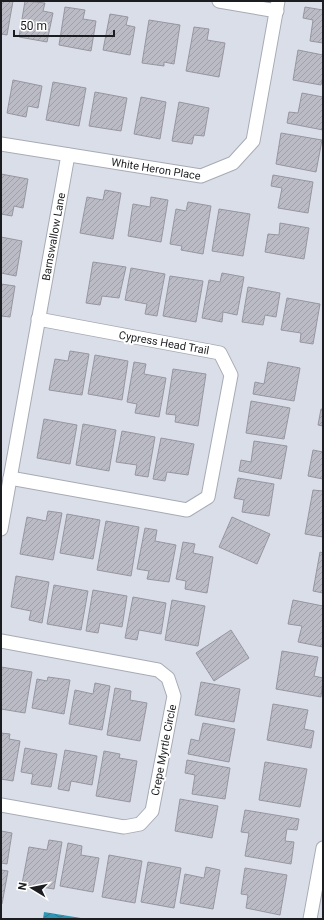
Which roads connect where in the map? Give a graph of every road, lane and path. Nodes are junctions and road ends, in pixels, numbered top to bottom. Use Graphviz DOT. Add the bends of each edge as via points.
graph roads {
  1 [pos="219,1"];
  2 [pos="277,6"];
  3 [pos="1,144"];
  4 [pos="68,155"];
  5 [pos="38,319"];
  6 [pos="10,478"];
  7 [pos="1,529"];
  8 [pos="1,641"];
  9 [pos="1,805"];
  10 [pos="323,848"];
  11 [pos="310,919"];
  1 -- 2 [label="street"];
  2 -- 4 [label="street, White Heron Place" via="254,141 233,163 200,176"];
  3 -- 4 [label="street, White Heron Place"];
  4 -- 5 [label="street, Barnswallow Lane"];
  5 -- 6 [label="street"];
  5 -- 6 [label="street, Cypress Head Trail" via="220,353 231,375 208,497 187,510"];
  6 -- 7 [label="street"];
  8 -- 9 [label="street, Crepe Myrtle Circle" via="158,670 168,678 174,696 152,811 140,824 124,827"];
  10 -- 11 [label="street"];
}
